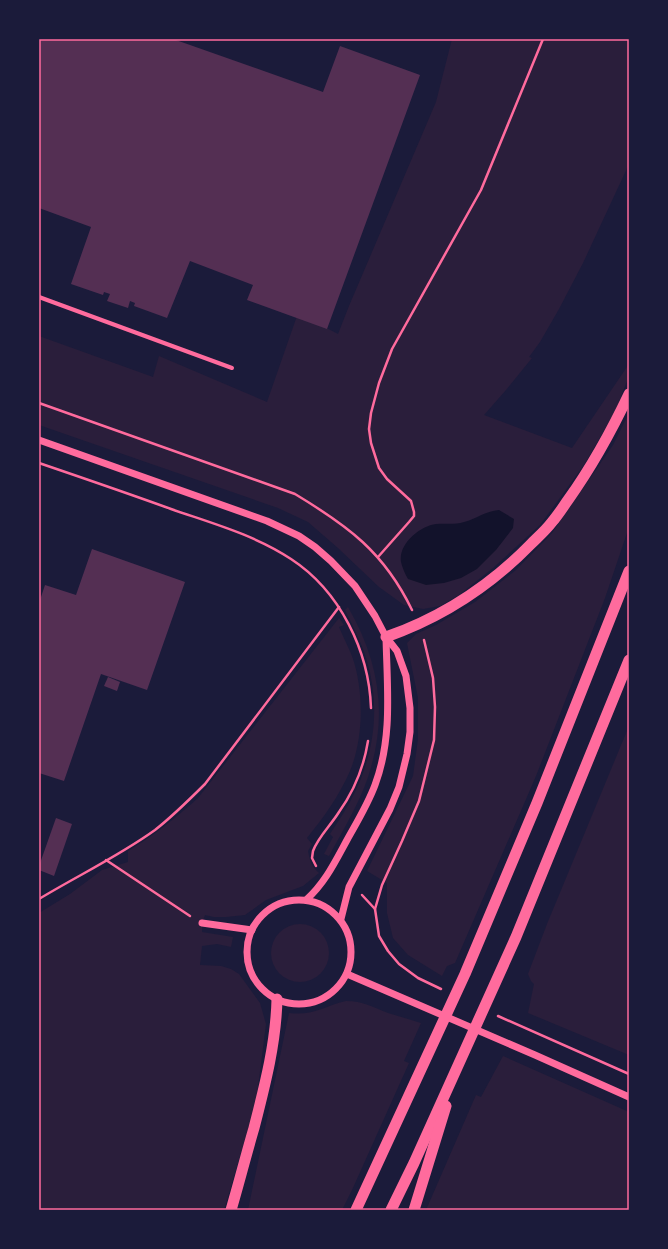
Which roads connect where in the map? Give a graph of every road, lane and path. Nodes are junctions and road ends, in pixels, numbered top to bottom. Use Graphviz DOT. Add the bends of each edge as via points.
graph roads {
  1 [pos="542,39"];
  2 [pos="39,296"];
  3 [pos="232,368"];
  4 [pos="629,394"];
  5 [pos="39,403"];
  6 [pos="39,441"];
  7 [pos="39,463"];
  8 [pos="629,571"];
  9 [pos="338,607"];
  10 [pos="386,637"];
  11 [pos="629,660"];
  12 [pos="371,715"];
  13 [pos="369,736"];
  14 [pos="106,860"];
  15 [pos="328,876"];
  16 [pos="349,887"];
  17 [pos="39,899"];
  18 [pos="306,900"];
  19 [pos="376,909"];
  20 [pos="341,919"];
  21 [pos="202,922"];
  22 [pos="252,930"];
  23 [pos="347,974"];
  24 [pos="277,999"];
  25 [pos="460,1059"];
  26 [pos="629,1097"];
  27 [pos="231,1210"];
  28 [pos="356,1210"];
  29 [pos="391,1210"];
  30 [pos="414,1210"];
  1 -- 5 [label="path" via="481,190 392,349 379,382 369,428 371,443 379,468 411,501 414,516 378,557 358,537 328,514 295,494"];
  2 -- 3 [label="street"];
  4 -- 10 [label="highway" via="589,470 552,522 506,568 459,603 419,624"];
  6 -- 10 [label="street" via="266,521 299,536 331,561 355,586"];
  7 -- 9 [label="path" via="226,528 265,545 291,559 318,581"];
  8 -- 28 [label="highway" via="537,804 465,974"];
  9 -- 12 [label="path" via="358,643 370,695"];
  9 -- 14 [label="path" via="205,784 155,830"];
  10 -- 15 [label="street" via="388,712 386,743 380,771 361,815"];
  10 -- 16 [label="street" via="397,651 406,676 410,708 407,754 399,787 390,809"];
  11 -- 25 [label="highway" via="516,937"];
  13 -- 15 [label="path" via="356,782 340,811 314,846 314,863"];
  14 -- 17 [label="path"];
  14 -- 21 [label="path" via="184,913"];
  15 -- 18 [label="street"];
  16 -- 19 [label="path" via="363,895"];
  16 -- 20 [label="street"];
  18 -- 20 [label="street" via="331,910"];
  18 -- 22 [label="street" via="293,900 274,906 259,919"];
  20 -- 23 [label="street" via="347,929 352,952"];
  21 -- 22 [label="street"];
  22 -- 24 [label="street" via="247,956 250,968 262,988"];
  23 -- 24 [label="street" via="331,994 320,1000 308,1004 295,1004"];
  23 -- 26 [label="street"];
  24 -- 27 [label="highway" via="272,1054"];
  25 -- 29 [label="highway"];
  25 -- 30 [label="highway"];
}
